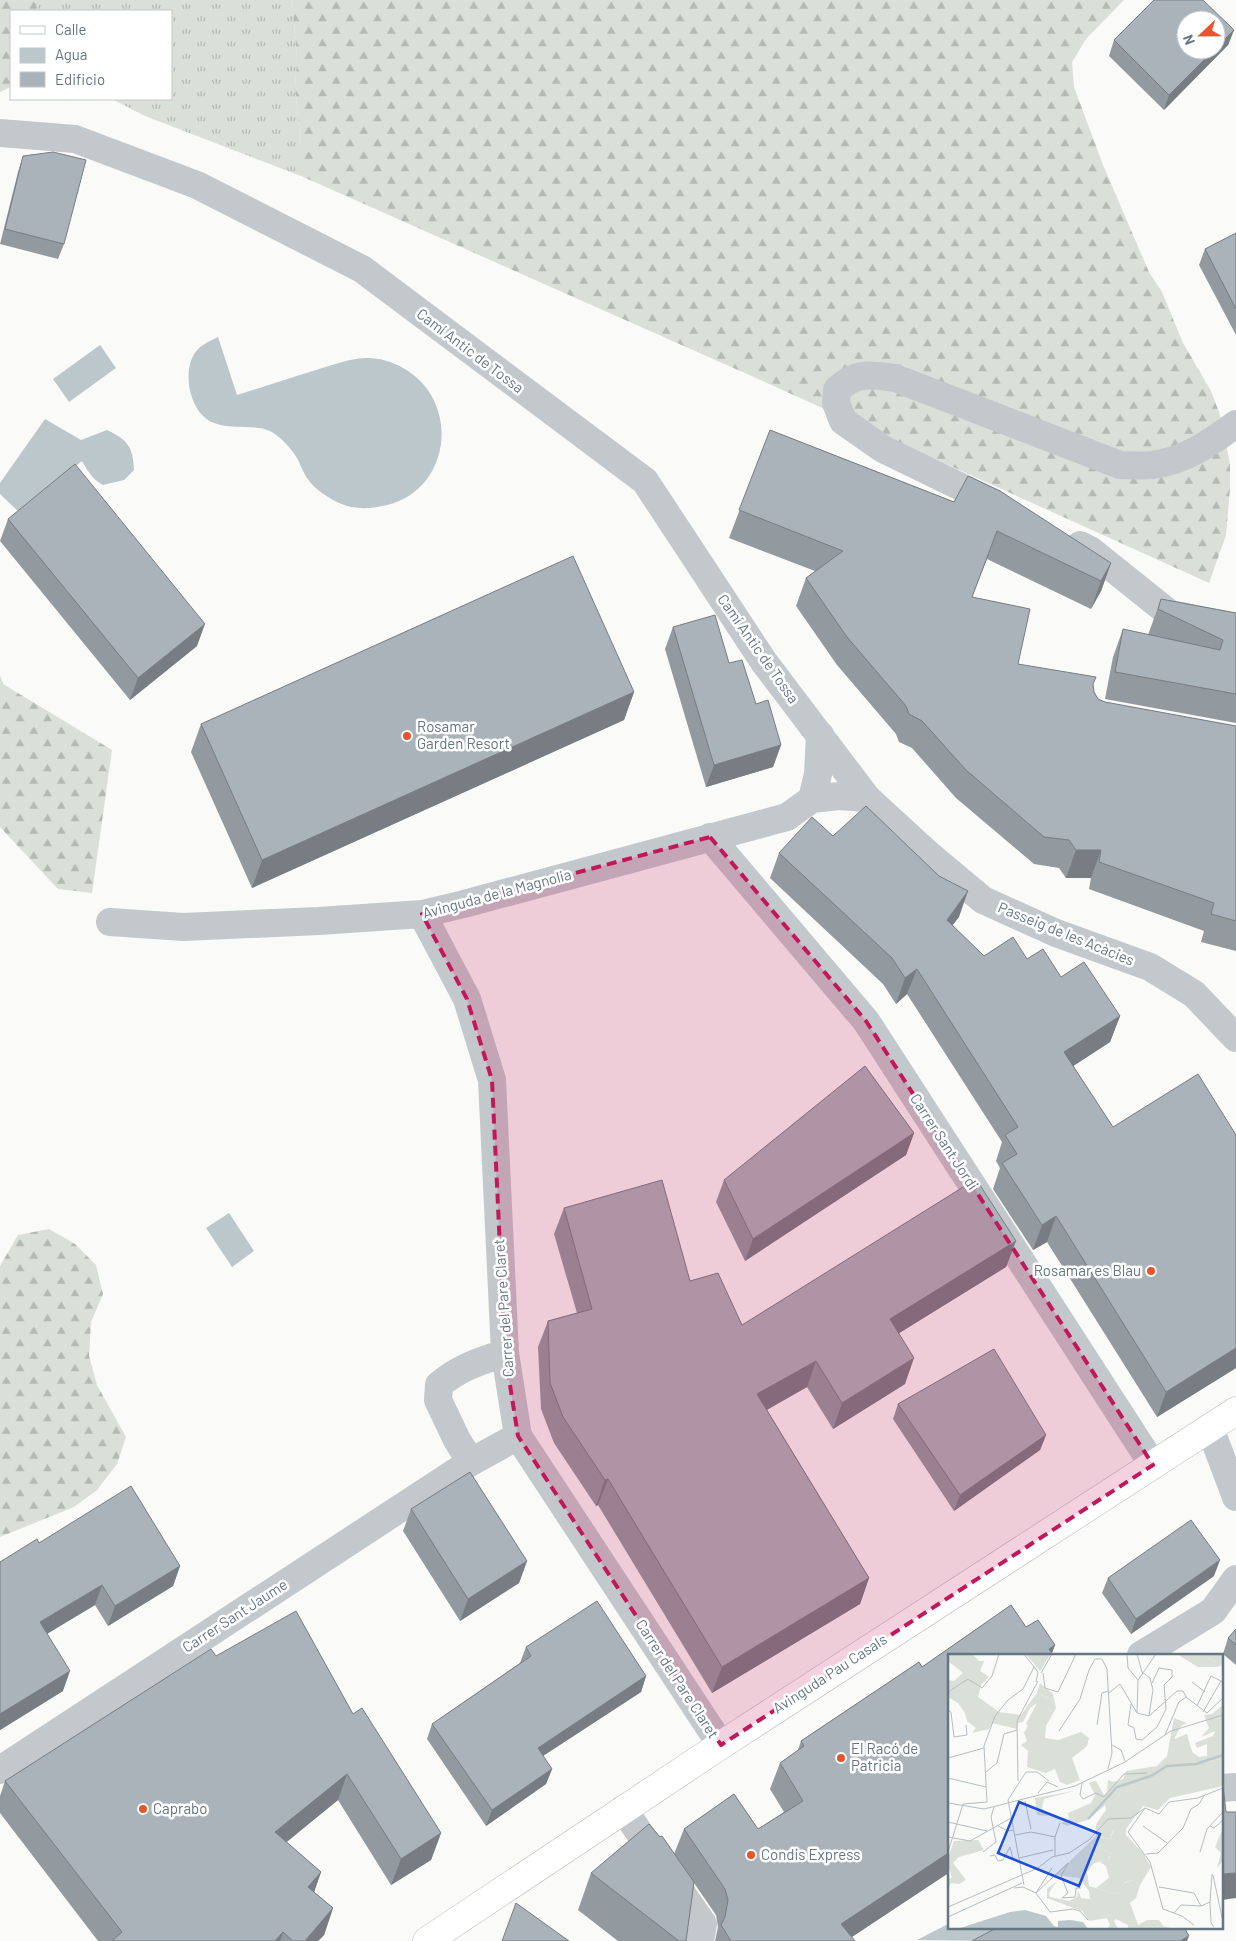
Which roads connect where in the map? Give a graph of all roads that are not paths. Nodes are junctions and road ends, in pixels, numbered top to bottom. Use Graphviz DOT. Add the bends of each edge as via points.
graph roads {
  1 [pos="0,133"];
  2 [pos="1236,424"];
  3 [pos="1018,514"];
  4 [pos="1054,532"];
  5 [pos="1236,627"];
  6 [pos="820,735"];
  7 [pos="867,798"];
  8 [pos="812,799"];
  9 [pos="710,837"];
  10 [pos="422,914"];
  11 [pos="110,922"];
  12 [pos="1236,1038"];
  13 [pos="505,1353"];
  14 [pos="1236,1411"];
  15 [pos="1210,1428"];
  16 [pos="518,1436"];
  17 [pos="471,1462"];
  18 [pos="1153,1465"];
  19 [pos="1236,1497"];
  20 [pos="1236,1579"];
  21 [pos="1143,1654"];
  22 [pos="721,1745"];
  23 [pos="0,1770"];
  24 [pos="623,1809"];
  25 [pos="427,1941"];
  26 [pos="700,1941"];
  1 -- 6 [label="street, Camí Antic de Tossa" via="75,139 197,185 362,269 645,481 764,662"];
  2 -- 3 [label="street" via="1204,448 1177,460 1151,465 1120,464 895,378 865,374 846,381 837,390 836,403 843,421 883,449"];
  4 -- 5 [label="street" via="1090,550 1170,614"];
  6 -- 7 [label="street, Passeig de les Acàcies"];
  6 -- 8 [label="street" via="818,774"];
  7 -- 8 [label="street" via="839,796"];
  7 -- 12 [label="street, Passeig de les Acàcies" via="983,900 1056,933 1150,967 1194,994"];
  8 -- 9 [label="street, Avinguda de la Magnolia" via="788,817"];
  9 -- 10 [label="street, Avinguda de la Magnolia"];
  9 -- 18 [label="street, Carrer Sant Jordi" via="866,1021"];
  10 -- 11 [label="street, Avinguda de la Magnolia" via="183,928"];
  10 -- 13 [label="street, Carrer del Pare Claret" via="467,998 492,1080"];
  13 -- 16 [label="street, Carrer del Pare Claret"];
  13 -- 17 [label="street" via="453,1373 439,1385 438,1400"];
  14 -- 15 [label="street, Avinguda Pau Casals"];
  15 -- 18 [label="street, Avinguda Pau Casals"];
  15 -- 19 [label="street"];
  16 -- 17 [label="street, Carrer Sant Jaume"];
  16 -- 22 [label="street, Carrer del Pare Claret"];
  17 -- 23 [label="street, Carrer Sant Jaume"];
  18 -- 22 [label="street, Avinguda Pau Casals"];
  20 -- 21 [label="street" via="1213,1611"];
  22 -- 24 [label="street, Avinguda Pau Casals"];
  24 -- 25 [label="street, Avinguda Pau Casals"];
  24 -- 26 [label="street" via="703,1924"];
}
